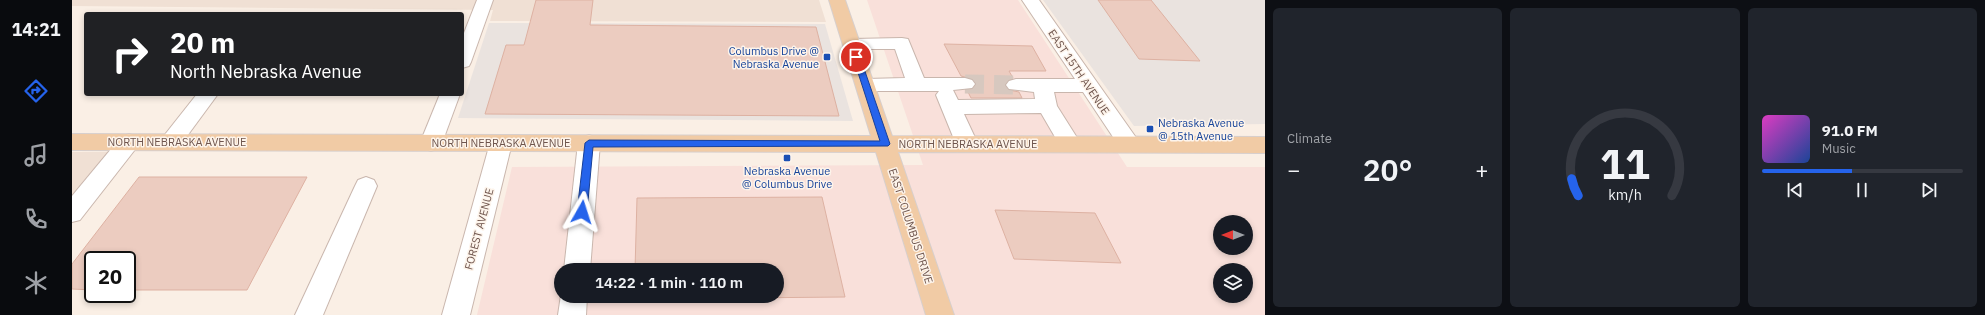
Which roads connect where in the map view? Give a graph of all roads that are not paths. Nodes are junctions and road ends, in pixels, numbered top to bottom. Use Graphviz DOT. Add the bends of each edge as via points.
graph roads {
  1 [pos="485,0"];
  2 [pos="837,0"];
  3 [pos="1030,0"];
  4 [pos="852,44"];
  5 [pos="464,51"];
  6 [pos="965,84"];
  7 [pos="866,85"];
  8 [pos="917,85"];
  9 [pos="942,85"];
  10 [pos="1016,85"];
  11 [pos="1042,85"];
  12 [pos="1089,86"];
  13 [pos="206,96"];
  14 [pos="449,96"];
  15 [pos="1047,106"];
  16 [pos="951,107"];
  17 [pos="72,142"];
  18 [pos="129,142"];
  19 [pos="171,142"];
  20 [pos="431,143"];
  21 [pos="501,143"];
  22 [pos="589,143"];
  23 [pos="885,144"];
  24 [pos="967,144"];
  25 [pos="1070,144"];
  26 [pos="1129,144"];
  27 [pos="1265,145"];
  28 [pos="366,186"];
  29 [pos="72,213"];
  30 [pos="578,263"];
  31 [pos="573,303"];
  32 [pos="309,315"];
  33 [pos="456,315"];
  34 [pos="572,315"];
  35 [pos="940,315"];
  1 -- 5 [label="street"];
  2 -- 4 [label="main road, EAST COLUMBUS DRIVE"];
  3 -- 12 [label="street, EAST 15TH AVENUE"];
  4 -- 7 [label="main road, EAST COLUMBUS DRIVE"];
  4 -- 8 [label="street" via="902,43"];
  6 -- 9 [label="street"];
  7 -- 8 [label="street"];
  7 -- 23 [label="main road, EAST COLUMBUS DRIVE"];
  8 -- 9 [label="street"];
  9 -- 16 [label="street"];
  10 -- 11 [label="street"];
  11 -- 12 [label="street"];
  11 -- 15 [label="street"];
  12 -- 26 [label="street, EAST 15TH AVENUE"];
  13 -- 19 [label="street"];
  14 -- 20 [label="street"];
  15 -- 16 [label="street"];
  15 -- 25 [label="street"];
  16 -- 24 [label="street"];
  17 -- 18 [label="main road, NORTH NEBRASKA AVENUE"];
  18 -- 19 [label="main road, NORTH NEBRASKA AVENUE"];
  18 -- 29 [label="street"];
  19 -- 20 [label="main road, NORTH NEBRASKA AVENUE"];
  20 -- 21 [label="main road, NORTH NEBRASKA AVENUE"];
  21 -- 22 [label="main road, NORTH NEBRASKA AVENUE"];
  21 -- 33 [label="street, FOREST AVENUE"];
  22 -- 23 [label="main road, NORTH NEBRASKA AVENUE"];
  22 -- 30 [label="street"];
  23 -- 24 [label="main road, NORTH NEBRASKA AVENUE"];
  23 -- 35 [label="main road, EAST COLUMBUS DRIVE"];
  24 -- 25 [label="main road, NORTH NEBRASKA AVENUE"];
  25 -- 26 [label="main road, NORTH NEBRASKA AVENUE"];
  26 -- 27 [label="main road, NORTH NEBRASKA AVENUE"];
  28 -- 32 [label="street"];
  31 -- 34 [label="street"];
}
